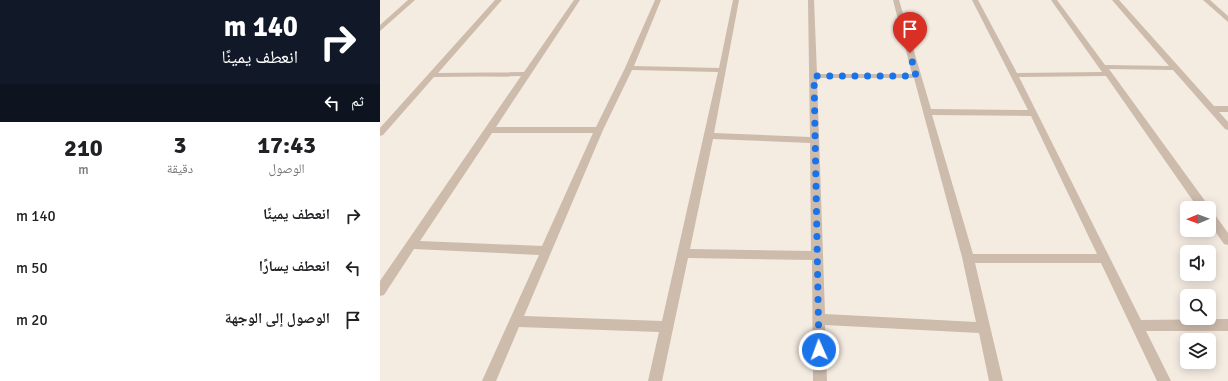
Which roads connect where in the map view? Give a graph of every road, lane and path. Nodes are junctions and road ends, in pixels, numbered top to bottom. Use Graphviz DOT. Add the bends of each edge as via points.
graph roads {
  1 [pos="412,0"];
  2 [pos="499,0"];
  3 [pos="578,0"];
  4 [pos="658,0"];
  5 [pos="736,0"];
  6 [pos="811,0"];
  7 [pos="896,0"];
  8 [pos="975,0"];
  9 [pos="1054,0"];
  10 [pos="1114,0"];
  11 [pos="1206,0"];
  12 [pos="1219,12"];
  13 [pos="1228,12"];
  14 [pos="1228,20"];
  15 [pos="380,29"];
  16 [pos="1103,66"];
  17 [pos="629,68"];
  18 [pos="1175,68"];
  19 [pos="722,70"];
  20 [pos="432,74"];
  21 [pos="528,74"];
  22 [pos="1015,74"];
  23 [pos="1108,74"];
  24 [pos="814,76"];
  25 [pos="916,76"];
  26 [pos="1212,109"];
  27 [pos="1228,109"];
  28 [pos="928,112"];
  29 [pos="1034,113"];
  30 [pos="1228,127"];
  31 [pos="490,130"];
  32 [pos="600,130"];
  33 [pos="380,133"];
  34 [pos="709,136"];
  35 [pos="815,140"];
  36 [pos="1199,201"];
  37 [pos="1216,225"];
  38 [pos="1228,241"];
  39 [pos="411,245"];
  40 [pos="546,251"];
  41 [pos="682,254"];
  42 [pos="817,256"];
  43 [pos="968,258"];
  44 [pos="1105,259"];
  45 [pos="380,291"];
  46 [pos="818,319"];
  47 [pos="515,321"];
  48 [pos="1228,325"];
  49 [pos="1139,326"];
  50 [pos="666,327"];
  51 [pos="983,328"];
  52 [pos="489,381"];
  53 [pos="655,381"];
  54 [pos="820,381"];
  55 [pos="996,381"];
  56 [pos="1164,381"];
  1 -- 15 [label="street"];
  2 -- 20 [label="street"];
  3 -- 21 [label="street"];
  4 -- 17 [label="street"];
  5 -- 19 [label="street"];
  6 -- 24 [label="street"];
  7 -- 25 [label="street"];
  8 -- 22 [label="street"];
  9 -- 16 [label="street"];
  10 -- 18 [label="street"];
  11 -- 12 [label="street"];
  12 -- 13 [label="street"];
  12 -- 14 [label="street"];
  16 -- 18 [label="street"];
  16 -- 23 [label="street"];
  17 -- 19 [label="street"];
  17 -- 32 [label="street"];
  18 -- 26 [label="street"];
  19 -- 34 [label="street"];
  20 -- 21 [label="street"];
  20 -- 33 [label="street"];
  21 -- 31 [label="street"];
  22 -- 23 [label="street"];
  22 -- 29 [label="street"];
  23 -- 36 [label="street"];
  24 -- 25 [label="street"];
  24 -- 35 [label="street"];
  25 -- 28 [label="street"];
  26 -- 27 [label="street"];
  26 -- 30 [label="street"];
  28 -- 29 [label="street"];
  28 -- 43 [label="street"];
  29 -- 44 [label="street"];
  31 -- 32 [label="street"];
  31 -- 39 [label="street"];
  32 -- 40 [label="street"];
  34 -- 35 [label="street"];
  34 -- 41 [label="street"];
  35 -- 42 [label="street"];
  37 -- 38 [label="street"];
  39 -- 40 [label="street"];
  39 -- 45 [label="street"];
  40 -- 47 [label="street"];
  41 -- 42 [label="street"];
  41 -- 50 [label="street"];
  42 -- 46 [label="street"];
  43 -- 44 [label="street"];
  43 -- 51 [label="street"];
  44 -- 49 [label="street"];
  46 -- 51 [label="street"];
  46 -- 54 [label="street"];
  47 -- 50 [label="street"];
  47 -- 52 [label="street"];
  48 -- 49 [label="street"];
  49 -- 56 [label="street"];
  50 -- 53 [label="street"];
  51 -- 55 [label="street"];
}
